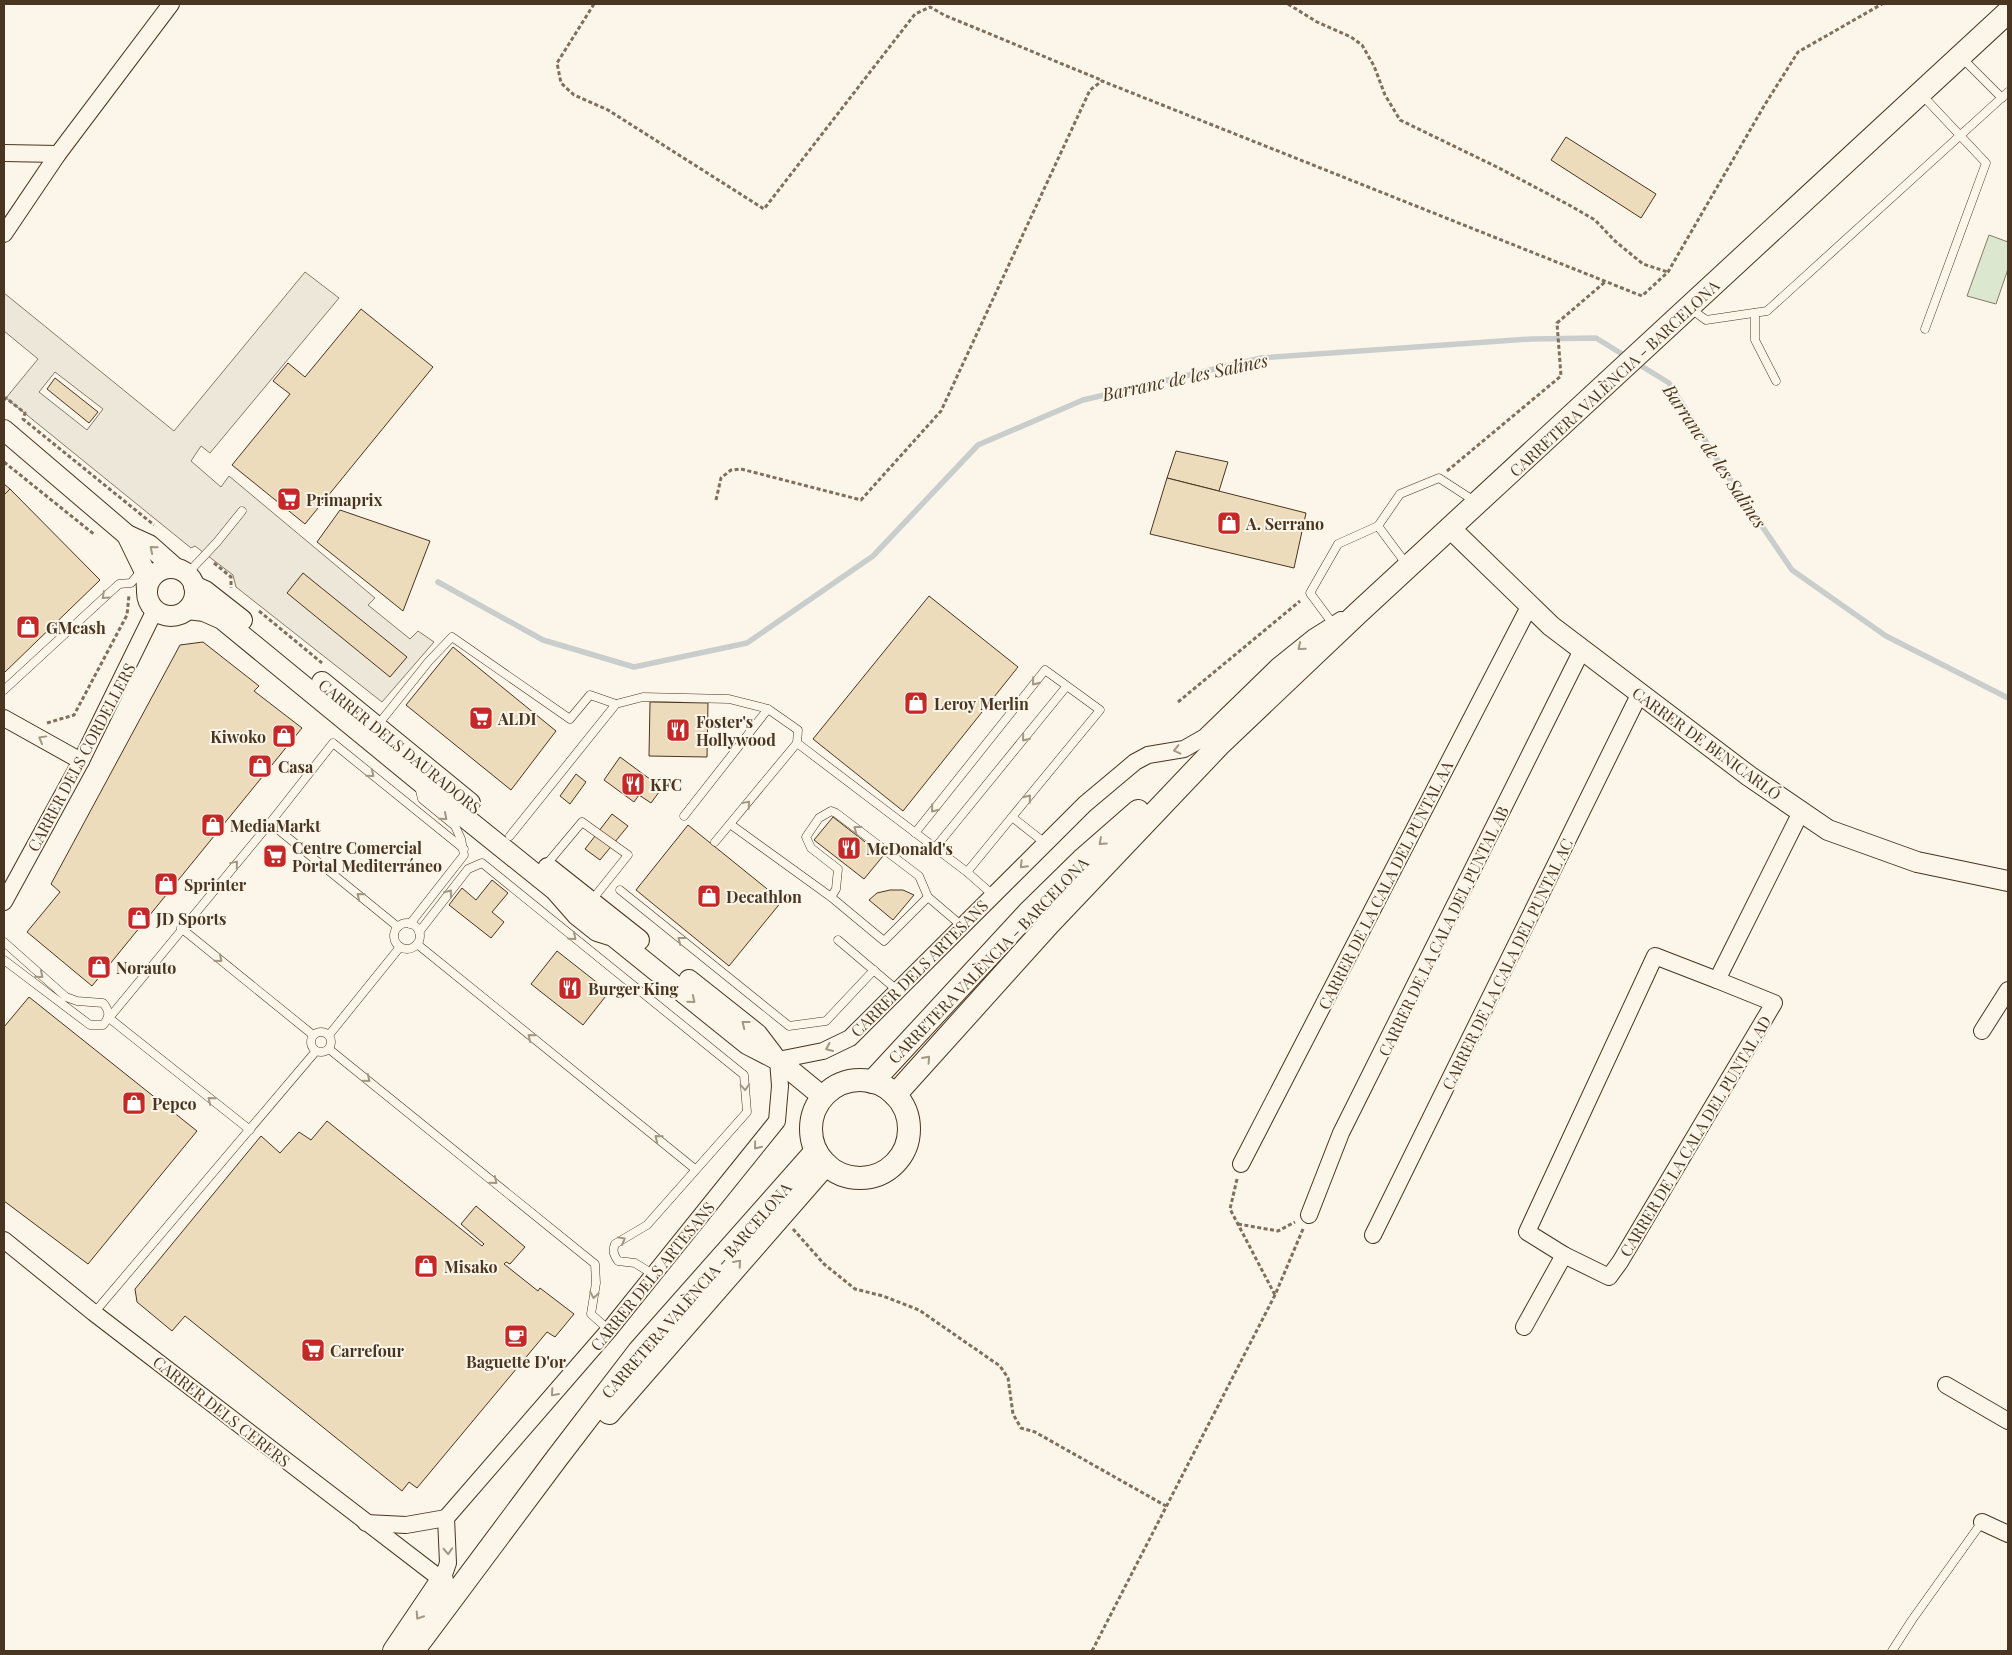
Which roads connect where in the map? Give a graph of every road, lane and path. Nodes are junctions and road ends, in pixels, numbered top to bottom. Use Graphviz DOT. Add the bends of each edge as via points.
graph roads {
  1 [pos="171,4"];
  2 [pos="594,4"];
  3 [pos="1288,4"];
  4 [pos="1882,4"];
  5 [pos="2008,12"];
  6 [pos="1961,56"];
  7 [pos="1102,81"];
  8 [pos="2008,92"];
  9 [pos="1920,94"];
  10 [pos="2002,98"];
  11 [pos="1960,136"];
  12 [pos="4,153"];
  13 [pos="58,154"];
  14 [pos="4,234"];
  15 [pos="1668,272"];
  16 [pos="1605,282"];
  17 [pos="1690,308"];
  18 [pos="1756,313"];
  19 [pos="1925,329"];
  20 [pos="1776,381"];
  21 [pos="4,430"];
  22 [pos="4,462"];
  23 [pos="1439,478"];
  24 [pos="716,500"];
  25 [pos="1477,503"];
  26 [pos="242,511"];
  27 [pos="1378,526"];
  28 [pos="1450,528"];
  29 [pos="127,535"];
  30 [pos="102,540"];
  31 [pos="1408,566"];
  32 [pos="186,576"];
  33 [pos="140,580"];
  34 [pos="1310,593"];
  35 [pos="1530,605"];
  36 [pos="188,609"];
  37 [pos="155,610"];
  38 [pos="1358,613"];
  39 [pos="1333,624"];
  40 [pos="1582,650"];
  41 [pos="1066,687"];
  42 [pos="4,690"];
  43 [pos="1640,694"];
  44 [pos="1178,702"];
  45 [pos="616,704"];
  46 [pos="768,709"];
  47 [pos="4,718"];
  48 [pos="46,723"];
  49 [pos="377,726"];
  50 [pos="797,743"];
  51 [pos="1220,744"];
  52 [pos="81,760"];
  53 [pos="417,780"];
  54 [pos="1801,812"];
  55 [pos="684,816"];
  56 [pos="1012,817"];
  57 [pos="270,823"];
  58 [pos="730,824"];
  59 [pos="915,833"];
  60 [pos="510,836"];
  61 [pos="715,842"];
  62 [pos="1045,843"];
  63 [pos="935,848"];
  64 [pos="464,850"];
  65 [pos="546,865"];
  66 [pos="967,872"];
  67 [pos="2008,881"];
  68 [pos="555,890"];
  69 [pos="620,890"];
  70 [pos="994,895"];
  71 [pos="831,897"];
  72 [pos="928,897"];
  73 [pos="4,902"];
  74 [pos="596,906"];
  75 [pos="410,924"];
  76 [pos="962,926"];
  77 [pos="398,927"];
  78 [pos="181,928"];
  79 [pos="419,932"];
  80 [pos="838,940"];
  81 [pos="4,942"];
  82 [pos="417,944"];
  83 [pos="400,947"];
  84 [pos="4,960"];
  85 [pos="874,970"];
  86 [pos="1717,980"];
  87 [pos="897,990"];
  88 [pos="2008,990"];
  89 [pos="109,1018"];
  90 [pos="1982,1031"];
  91 [pos="313,1035"];
  92 [pos="329,1035"];
  93 [pos="329,1049"];
  94 [pos="316,1051"];
  95 [pos="778,1060"];
  96 [pos="872,1082"];
  97 [pos="895,1095"];
  98 [pos="823,1097"];
  99 [pos="250,1130"];
  100 [pos="821,1158"];
  101 [pos="1241,1164"];
  102 [pos="696,1169"];
  103 [pos="780,1215"];
  104 [pos="1309,1215"];
  105 [pos="1238,1224"];
  106 [pos="1373,1235"];
  107 [pos="4,1240"];
  108 [pos="1564,1255"];
  109 [pos="654,1274"];
  110 [pos="1275,1295"];
  111 [pos="94,1313"];
  112 [pos="1524,1327"];
  113 [pos="609,1330"];
  114 [pos="1946,1385"];
  115 [pos="2008,1421"];
  116 [pos="1166,1506"];
  117 [pos="446,1518"];
  118 [pos="1982,1522"];
  119 [pos="366,1523"];
  120 [pos="2008,1534"];
  121 [pos="488,1550"];
  122 [pos="442,1580"];
  123 [pos="394,1651"];
  124 [pos="414,1651"];
  125 [pos="1092,1651"];
  126 [pos="1892,1651"];
  1 -- 13 [label="street"];
  2 -- 7 [label="path" via="557,63 561,83 574,95 608,110 764,209 915,14 930,7"];
  3 -- 15 [label="path" via="1362,45 1385,96 1400,120 1569,205 1595,220 1643,264"];
  4 -- 15 [label="path" via="1798,52"];
  5 -- 6 [label="main road, CARRETERA VALÈNCIA - BARCELONA"];
  6 -- 9 [label="main road, CARRETERA VALÈNCIA - BARCELONA"];
  6 -- 10 [label="lane"];
  7 -- 16 [label="path"];
  7 -- 24 [label="path" via="1090,90 941,411 861,500 741,469 731,470 721,478"];
  8 -- 10 [label="lane"];
  9 -- 11 [label="lane"];
  9 -- 17 [label="main road, CARRETERA VALÈNCIA - BARCELONA"];
  10 -- 11 [label="lane"];
  11 -- 18 [label="lane" via="1766,311"];
  11 -- 19 [label="lane" via="1986,163"];
  12 -- 13 [label="street"];
  13 -- 14 [label="street"];
  15 -- 16 [label="path" via="1642,296"];
  16 -- 23 [label="path" via="1557,323 1562,376"];
  17 -- 18 [label="lane" via="1706,320"];
  17 -- 25 [label="main road, CARRETERA VALÈNCIA - BARCELONA"];
  18 -- 20 [label="lane" via="1754,340"];
  21 -- 29 [label="street, CARRER DELS DAURADORS"];
  22 -- 30 [label="path"];
  23 -- 25 [label="lane"];
  23 -- 27 [label="lane" via="1400,494"];
  25 -- 28 [label="main road, CARRETERA VALÈNCIA - BARCELONA"];
  26 -- 32 [label="lane"];
  27 -- 31 [label="lane"];
  27 -- 34 [label="lane" via="1338,544"];
  28 -- 31 [label="main road, CARRETERA VALÈNCIA - BARCELONA"];
  28 -- 35 [label="street, CARRER DE BENICARLÓ"];
  32 -- 29 [label="street, CARRER DELS DAURADORS, one-way" via="149,544"];
  29 -- 33 [label="street, CARRER DELS DAURADORS"];
  31 -- 38 [label="main road, CARRETERA VALÈNCIA - BARCELONA"];
  32 -- 33 [label="street" via="167,568"];
  32 -- 36 [label="street" via="194,598"];
  32 -- 49 [label="street, CARRER DELS DAURADORS"];
  33 -- 37 [label="street"];
  33 -- 42 [label="lane, one-way" via="119,584"];
  33 -- 48 [label="path" via="127,616 74,715"];
  34 -- 39 [label="lane"];
  34 -- 44 [label="path"];
  35 -- 40 [label="street, CARRER DE BENICARLÓ"];
  35 -- 101 [label="street, CARRER DE LA CALA DEL PUNTAL AA"];
  36 -- 37 [label="street" via="176,616"];
  36 -- 53 [label="street, CARRER DELS DAURADORS" via="204,611 222,619"];
  37 -- 52 [label="street, CARRER DELS CORDELLERS"];
  38 -- 39 [label="street, CARRER DELS ARTESANS"];
  38 -- 51 [label="main road, CARRETERA VALÈNCIA - BARCELONA"];
  39 -- 62 [label="street, CARRER DELS ARTESANS, one-way" via="1278,666 1205,737 1184,749 1148,755 1135,762"];
  40 -- 43 [label="street, CARRER DE BENICARLÓ"];
  40 -- 104 [label="street, CARRER DE LA CALA DEL PUNTAL AB" via="1342,1133"];
  56 -- 41 [label="lane, one-way" via="1100,710"];
  41 -- 59 [label="lane, one-way" via="1045,670"];
  41 -- 63 [label="lane, one-way"];
  43 -- 54 [label="street, CARRER DE BENICARLÓ"];
  43 -- 106 [label="street, CARRER DE LA CALA DEL PUNTAL AC"];
  45 -- 46 [label="lane" via="643,697 729,698"];
  45 -- 49 [label="lane" via="590,695 570,719 452,636"];
  45 -- 60 [label="lane"];
  46 -- 50 [label="lane" via="798,730"];
  46 -- 55 [label="lane"];
  52 -- 47 [label="street, one-way"];
  49 -- 60 [label="street, CARRER DELS DAURADORS"];
  58 -- 50 [label="lane, one-way"];
  50 -- 59 [label="lane"];
  51 -- 96 [label="main road, CARRETERA VALÈNCIA - BARCELONA, one-way" via="1198,757 1082,860"];
  97 -- 51 [label="main road, CARRETERA VALÈNCIA - BARCELONA, one-way" via="1048,924"];
  52 -- 73 [label="street, CARRER DELS CORDELLERS"];
  53 -- 64 [label="lane, one-way" via="422,799 455,826"];
  53 -- 68 [label="street, CARRER DELS DAURADORS"];
  54 -- 67 [label="street, CARRER DE BENICARLÓ" via="1828,830 1917,862"];
  54 -- 86 [label="street"];
  56 -- 62 [label="lane"];
  56 -- 66 [label="lane"];
  57 -- 64 [label="lane, one-way" via="333,743"];
  77 -- 57 [label="lane, one-way"];
  78 -- 57 [label="lane, one-way"];
  58 -- 61 [label="lane"];
  58 -- 71 [label="lane"];
  59 -- 63 [label="lane"];
  60 -- 65 [label="street, CARRER DELS DAURADORS"];
  62 -- 70 [label="street, CARRER DELS ARTESANS, one-way"];
  63 -- 66 [label="lane"];
  64 -- 75 [label="lane" via="464,855"];
  65 -- 74 [label="street, CARRER DELS DAURADORS"];
  65 -- 74 [label="lane" via="582,822 628,854"];
  66 -- 70 [label="lane"];
  68 -- 74 [label="street, CARRER DELS DAURADORS" via="582,912"];
  68 -- 95 [label="street, CARRER DELS DAURADORS, one-way" via="577,915 597,931 613,936 747,1044"];
  85 -- 69 [label="lane, one-way" via="826,1021 789,1026"];
  70 -- 76 [label="street, CARRER DELS ARTESANS"];
  71 -- 72 [label="lane" via="884,940"];
  72 -- 71 [label="lane, one-way" via="919,876 830,811 819,818 806,837 811,848 838,869 836,889"];
  72 -- 76 [label="lane"];
  95 -- 74 [label="street, CARRER DELS DAURADORS, one-way" via="757,1034"];
  75 -- 77 [label="lane"];
  75 -- 79 [label="lane"];
  76 -- 87 [label="street, CARRER DELS ARTESANS"];
  77 -- 83 [label="lane" via="394,938"];
  78 -- 89 [label="lane"];
  78 -- 91 [label="lane, one-way"];
  79 -- 82 [label="lane"];
  79 -- 102 [label="lane, one-way" via="468,869 482,863 744,1075 747,1112"];
  80 -- 85 [label="lane"];
  81 -- 89 [label="lane, one-way" via="66,997 103,1002"];
  82 -- 83 [label="lane" via="407,949"];
  102 -- 82 [label="lane, one-way"];
  83 -- 92 [label="lane"];
  84 -- 89 [label="lane" via="90,1025 103,1025"];
  85 -- 87 [label="lane"];
  86 -- 108 [label="street, CARRER DE LA CALA DEL PUNTAL AD" via="1655,956 1527,1232"];
  86 -- 108 [label="street, CARRER DE LA CALA DEL PUNTAL AD" via="1774,1004 1609,1277"];
  87 -- 95 [label="street, CARRER DELS ARTESANS, one-way" via="850,1038 823,1052"];
  88 -- 90 [label="street"];
  99 -- 89 [label="lane, one-way"];
  91 -- 92 [label="lane" via="323,1031"];
  91 -- 94 [label="lane" via="311,1042"];
  92 -- 93 [label="lane" via="332,1044"];
  93 -- 94 [label="lane"];
  93 -- 113 [label="lane, one-way" via="595,1264 596,1284 591,1314"];
  94 -- 99 [label="lane"];
  95 -- 98 [label="street, CARRER DELS DAURADORS"];
  95 -- 109 [label="street, CARRER DELS ARTESANS, one-way" via="777,1121"];
  96 -- 97 [label="main road"];
  96 -- 98 [label="main road" via="844,1083"];
  97 -- 100 [label="main road" via="908,1117 909,1132 897,1161 870,1177 854,1178 839,1174"];
  98 -- 100 [label="main road" via="812,1118 811,1135"];
  99 -- 111 [label="lane"];
  100 -- 103 [label="main road, CARRETERA VALÈNCIA - BARCELONA"];
  100 -- 121 [label="main road, CARRETERA VALÈNCIA - BARCELONA" via="639,1351"];
  101 -- 105 [label="path" via="1230,1209"];
  109 -- 102 [label="lane, one-way" via="635,1263 618,1261 613,1248 648,1225"];
  103 -- 116 [label="path" via="824,1264 854,1289 919,1310 1000,1366 1008,1378 1013,1414 1021,1428 1035,1432"];
  121 -- 103 [label="main road, CARRETERA VALÈNCIA - BARCELONA, one-way"];
  104 -- 105 [label="path" via="1278,1231"];
  104 -- 110 [label="path"];
  105 -- 110 [label="path"];
  107 -- 111 [label="street, CARRER DELS CERERS"];
  108 -- 112 [label="street"];
  109 -- 113 [label="street, CARRER DELS ARTESANS"];
  110 -- 116 [label="path"];
  111 -- 119 [label="street, CARRER DELS CERERS"];
  113 -- 117 [label="street, CARRER DELS ARTESANS, one-way"];
  114 -- 115 [label="street"];
  116 -- 125 [label="path"];
  117 -- 119 [label="street" via="406,1525"];
  117 -- 122 [label="street, one-way" via="448,1563"];
  118 -- 120 [label="street"];
  118 -- 126 [label="lane"];
  119 -- 122 [label="street, CARRER DELS CERERS"];
  121 -- 124 [label="main road, CARRETERA VALÈNCIA - BARCELONA"];
  122 -- 123 [label="main road, one-way"];
}
